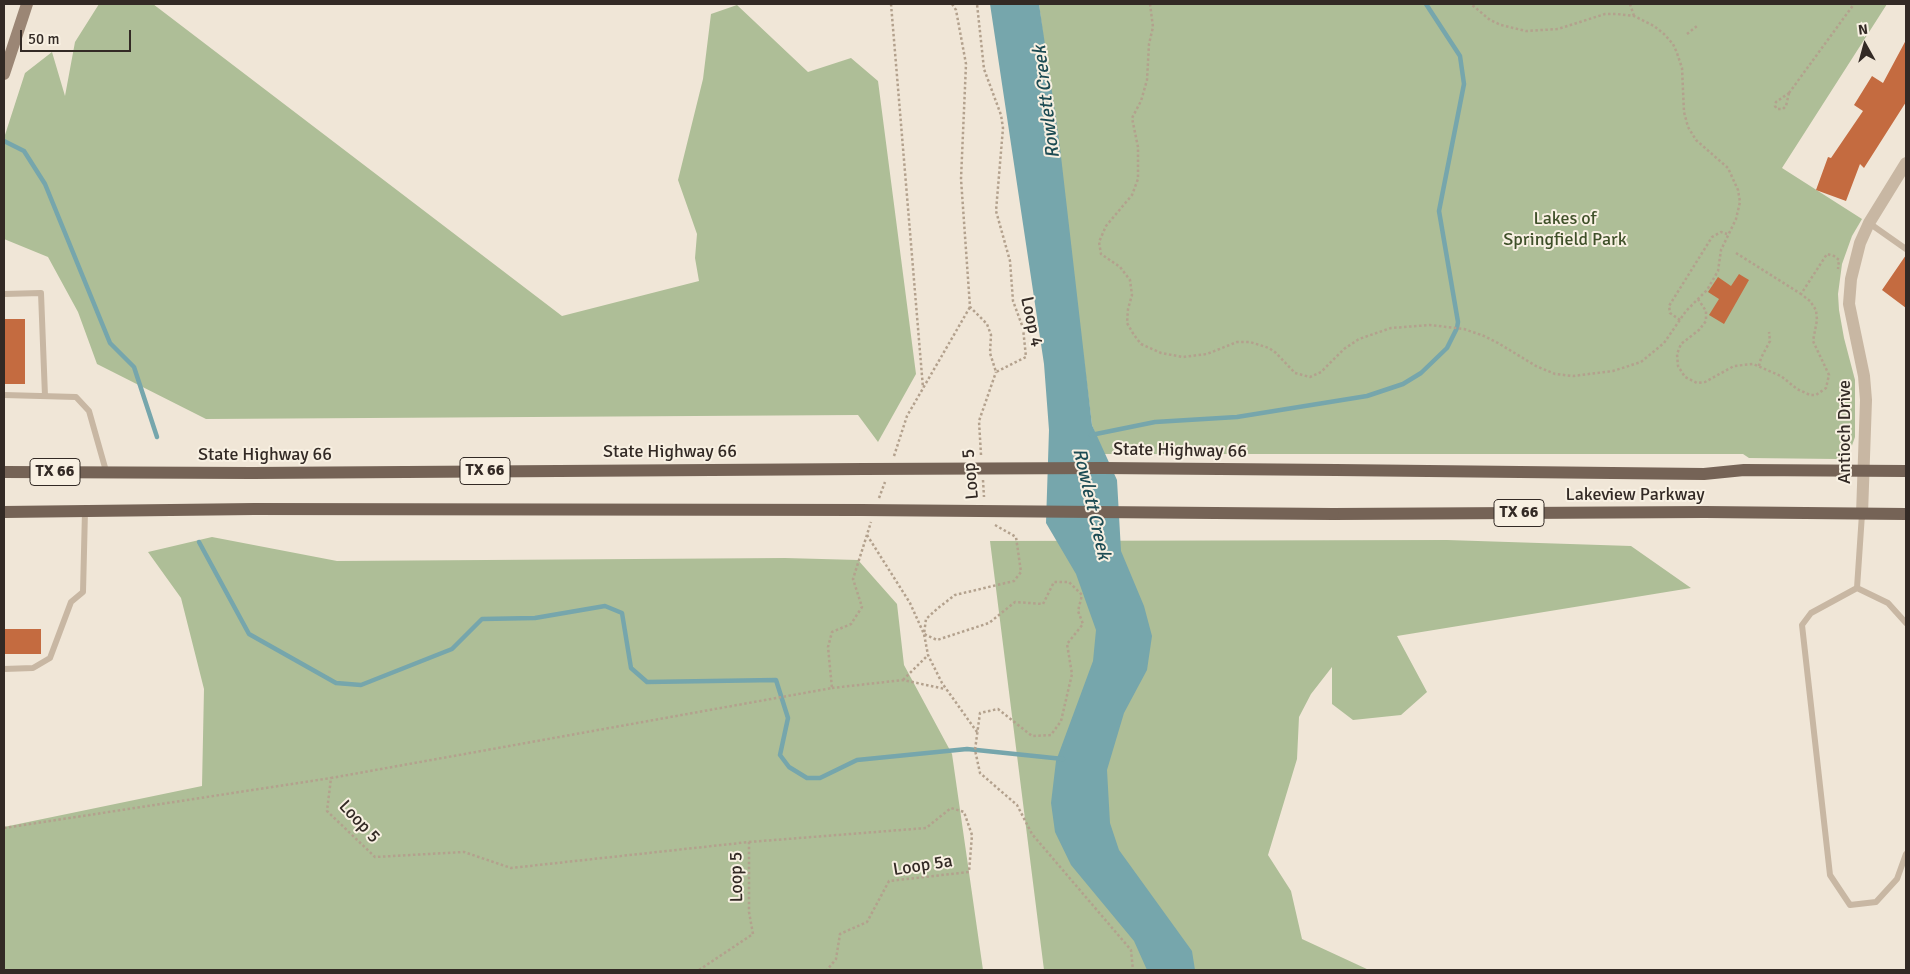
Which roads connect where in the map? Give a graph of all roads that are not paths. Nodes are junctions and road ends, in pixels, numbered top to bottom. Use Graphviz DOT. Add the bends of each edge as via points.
graph roads {
  1 [pos="27,4"];
  2 [pos="4,74"];
  3 [pos="1906,162"];
  4 [pos="1869,223"];
  5 [pos="1906,249"];
  6 [pos="4,294"];
  7 [pos="4,395"];
  8 [pos="44,396"];
  9 [pos="1336,470"];
  10 [pos="1863,470"];
  11 [pos="1906,471"];
  12 [pos="4,472"];
  13 [pos="106,472"];
  14 [pos="85,511"];
  15 [pos="4,512"];
  16 [pos="1862,514"];
  17 [pos="1906,514"];
  18 [pos="1857,588"];
  19 [pos="1906,623"];
  20 [pos="4,669"];
  21 [pos="1906,854"];
  1 -- 2 [label="main road"];
  3 -- 4 [label="street, Antioch Drive"];
  4 -- 5 [label="lane"];
  4 -- 10 [label="street, Antioch Drive" via="1856,254 1849,293 1866,400"];
  6 -- 8 [label="lane" via="40,293"];
  7 -- 8 [label="lane"];
  8 -- 13 [label="lane" via="76,397 89,411"];
  9 -- 10 [label="main road, Lakeview Parkway / TX 66" via="1704,474 1744,470"];
  9 -- 13 [label="main road, State Highway 66 / TX 66, bridge"];
  10 -- 11 [label="main road, Lakeview Parkway / TX 66"];
  10 -- 16 [label="street, Antioch Drive"];
  12 -- 13 [label="main road, State Highway 66 / TX 66"];
  14 -- 15 [label="main road, TX 66"];
  14 -- 16 [label="main road, Lakeview Parkway / TX 66, bridge"];
  14 -- 20 [label="lane" via="83,592 71,602 50,658 33,668"];
  16 -- 17 [label="main road, Lakeview Parkway / TX 66"];
  16 -- 18 [label="lane"];
  18 -- 19 [label="lane" via="1888,603"];
  18 -- 21 [label="lane" via="1810,613 1802,625 1830,875 1850,905 1876,902 1897,879"];
}
